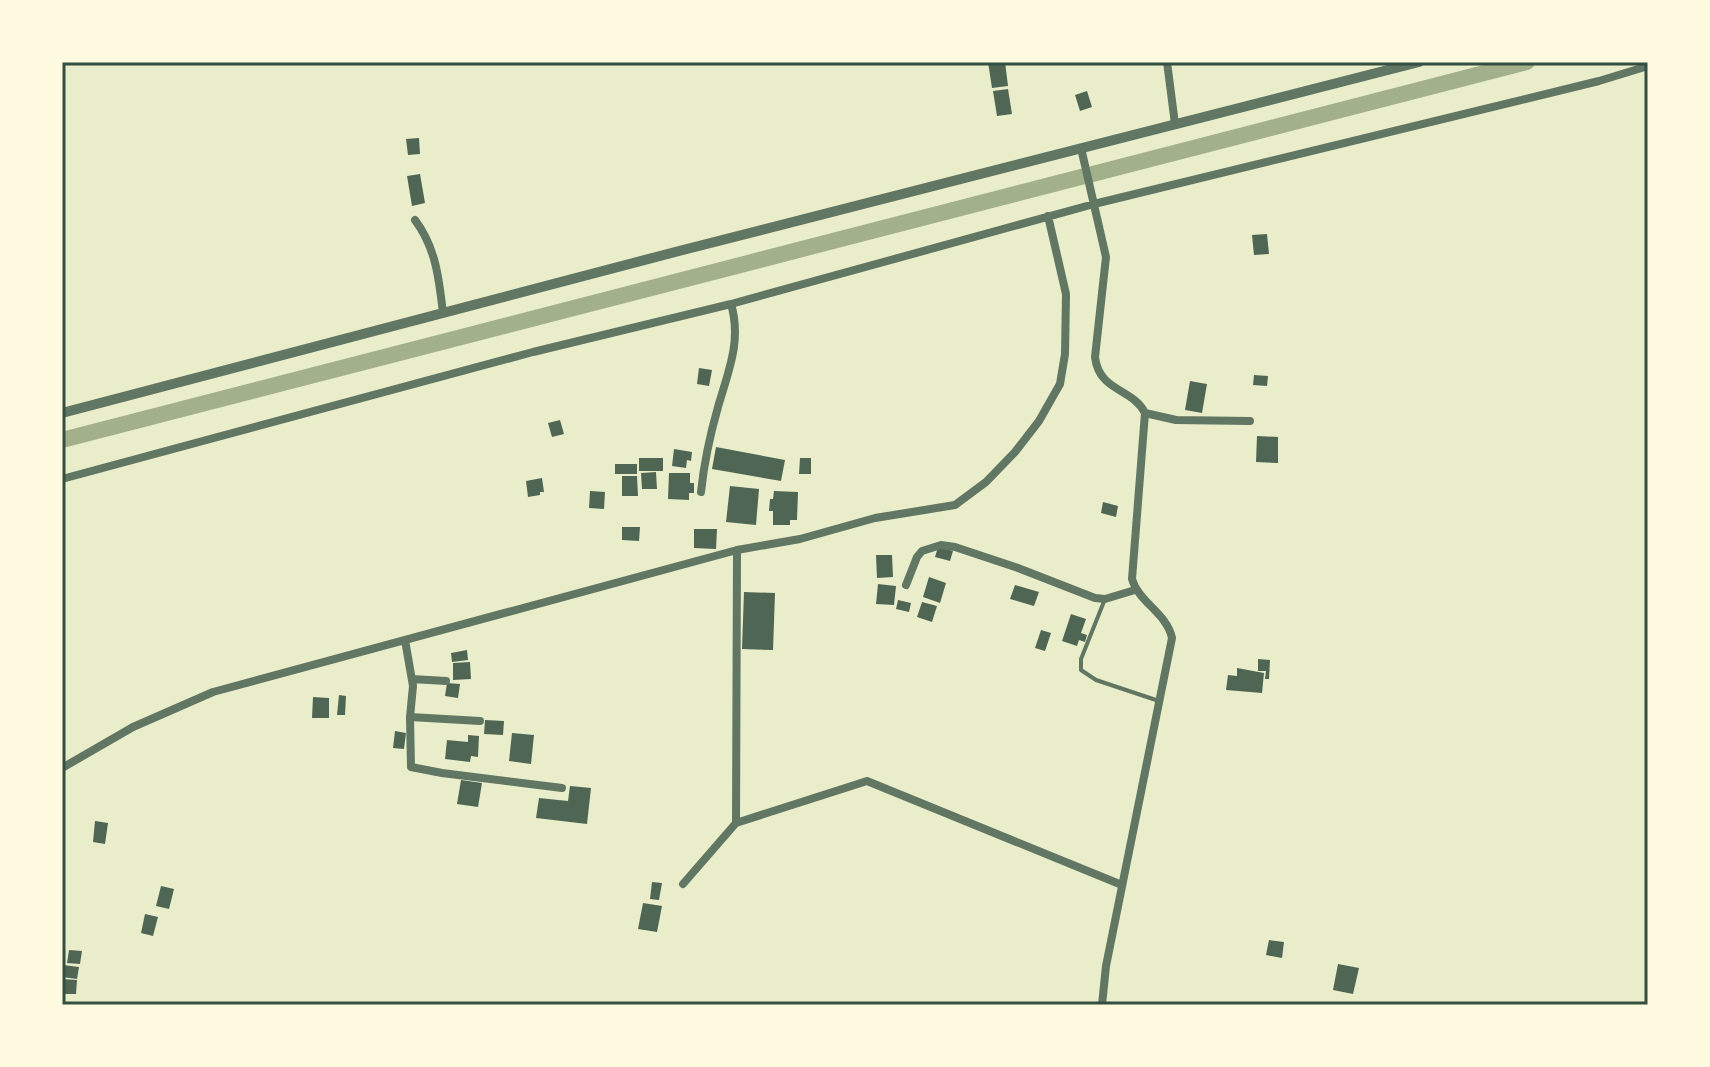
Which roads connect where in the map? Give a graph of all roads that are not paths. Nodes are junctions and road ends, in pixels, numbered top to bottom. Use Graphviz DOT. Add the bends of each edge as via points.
graph roads {
  1 [pos="1167,62"];
  2 [pos="1419,62"];
  3 [pos="1648,66"];
  4 [pos="1175,124"];
  5 [pos="1082,151"];
  6 [pos="1093,200"];
  7 [pos="1048,216"];
  8 [pos="415,220"];
  9 [pos="731,304"];
  10 [pos="443,313"];
  11 [pos="62,413"];
  12 [pos="1145,413"];
  13 [pos="1250,421"];
  14 [pos="62,479"];
  15 [pos="701,492"];
  16 [pos="737,550"];
  17 [pos="906,585"];
  18 [pos="1135,590"];
  19 [pos="1105,599"];
  20 [pos="405,640"];
  21 [pos="412,679"];
  22 [pos="446,681"];
  23 [pos="1159,701"];
  24 [pos="410,717"];
  25 [pos="480,721"];
  26 [pos="62,768"];
  27 [pos="562,788"];
  28 [pos="736,823"];
  29 [pos="683,884"];
  30 [pos="1122,885"];
  31 [pos="1102,1005"];
  1 -- 4 [label="street"];
  2 -- 4 [label="street"];
  3 -- 6 [label="street"];
  4 -- 5 [label="street"];
  5 -- 6 [label="street"];
  5 -- 10 [label="street"];
  6 -- 7 [label="street"];
  6 -- 12 [label="street" via="1106,257 1096,367 1106,382"];
  7 -- 9 [label="street"];
  7 -- 16 [label="street" via="1066,294 1065,354 1060,384 1015,452 955,505"];
  8 -- 10 [label="street" via="435,260"];
  9 -- 14 [label="street"];
  9 -- 15 [label="street" via="735,347"];
  10 -- 11 [label="street"];
  12 -- 13 [label="street" via="1176,420"];
  12 -- 18 [label="street" via="1131,567"];
  16 -- 20 [label="street"];
  16 -- 28 [label="street"];
  17 -- 19 [label="street" via="922,551 941,545"];
  18 -- 19 [label="street"];
  18 -- 23 [label="street" via="1172,635"];
  19 -- 23 [label="lane" via="1081,670"];
  20 -- 21 [label="street"];
  20 -- 26 [label="street" via="213,692 133,727"];
  21 -- 22 [label="street"];
  21 -- 24 [label="street"];
  23 -- 30 [label="street"];
  24 -- 25 [label="street"];
  24 -- 27 [label="street" via="411,767"];
  28 -- 29 [label="street"];
  28 -- 30 [label="street" via="867,781"];
  30 -- 31 [label="street"];
}
